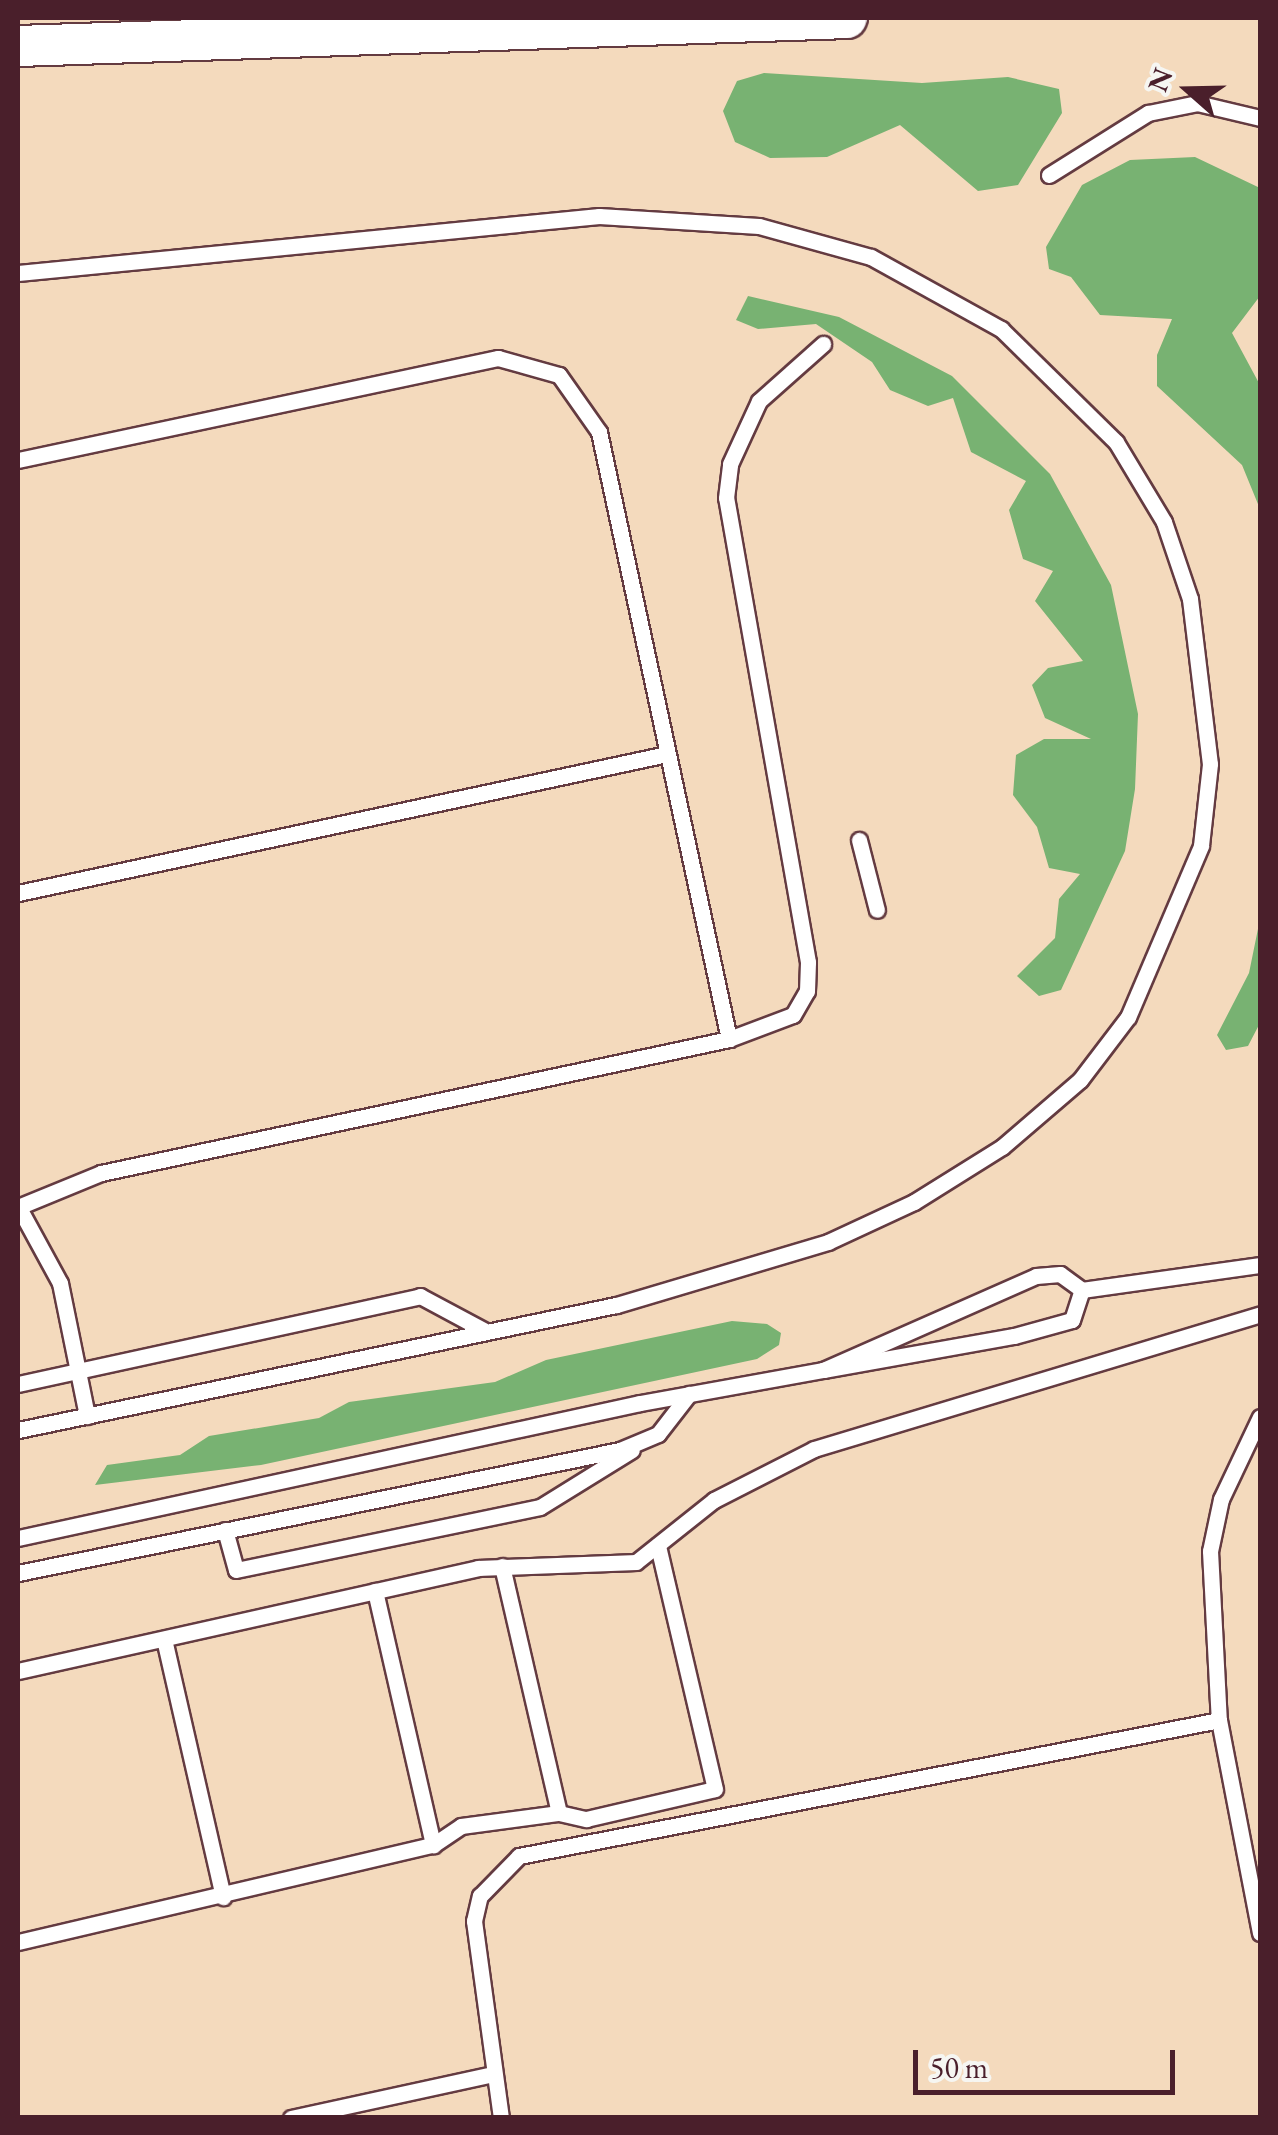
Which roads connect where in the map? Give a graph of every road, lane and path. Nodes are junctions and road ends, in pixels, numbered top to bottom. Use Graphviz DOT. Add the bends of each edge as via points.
graph roads {
  1 [pos="847,18"];
  2 [pos="18,46"];
  3 [pos="1260,118"];
  4 [pos="1049,175"];
  5 [pos="18,273"];
  6 [pos="823,344"];
  7 [pos="18,460"];
  8 [pos="667,754"];
  9 [pos="858,840"];
  10 [pos="18,893"];
  11 [pos="877,910"];
  12 [pos="729,1039"];
  13 [pos="18,1207"];
  14 [pos="1260,1265"];
  15 [pos="1082,1290"];
  16 [pos="1260,1314"];
  17 [pos="487,1332"];
  18 [pos="78,1366"];
  19 [pos="823,1370"];
  20 [pos="18,1384"];
  21 [pos="690,1394"];
  22 [pos="87,1416"];
  23 [pos="1260,1417"];
  24 [pos="18,1430"];
  25 [pos="641,1444"];
  26 [pos="225,1530"];
  27 [pos="18,1538"];
  28 [pos="658,1546"];
  29 [pos="502,1566"];
  30 [pos="18,1573"];
  31 [pos="375,1591"];
  32 [pos="164,1638"];
  33 [pos="18,1671"];
  34 [pos="1219,1720"];
  35 [pos="559,1813"];
  36 [pos="433,1845"];
  37 [pos="223,1897"];
  38 [pos="1260,1933"];
  39 [pos="18,1942"];
  40 [pos="493,2074"];
  41 [pos="291,2118"];
  42 [pos="501,2118"];
  1 -- 2 [label="street"];
  3 -- 4 [label="lane" via="1197,103 1148,112"];
  5 -- 17 [label="lane" via="488,222 659,217 774,229 871,257 1001,328 1116,442 1164,522 1206,679 1201,846 1128,1018 1080,1080 1002,1147 828,1242"];
  6 -- 12 [label="lane" via="759,401 730,464 728,537 808,962 807,990 793,1015"];
  7 -- 8 [label="lane" via="498,358 534,362 580,395 599,432"];
  8 -- 10 [label="lane"];
  8 -- 12 [label="lane"];
  9 -- 11 [label="lane"];
  12 -- 13 [label="lane" via="101,1174"];
  13 -- 18 [label="lane" via="60,1283"];
  14 -- 15 [label="lane"];
  15 -- 19 [label="lane" via="1060,1274 1036,1276"];
  15 -- 19 [label="lane" via="1072,1320"];
  16 -- 28 [label="lane" via="814,1449 714,1500"];
  17 -- 18 [label="lane" via="420,1296"];
  17 -- 22 [label="lane"];
  18 -- 20 [label="lane"];
  18 -- 22 [label="lane"];
  19 -- 21 [label="lane"];
  21 -- 25 [label="lane"];
  21 -- 27 [label="lane"];
  22 -- 24 [label="lane"];
  23 -- 34 [label="lane" via="1221,1499 1210,1551"];
  25 -- 26 [label="lane"];
  25 -- 26 [label="lane" via="540,1507 236,1570"];
  26 -- 30 [label="lane"];
  28 -- 29 [label="lane" via="636,1562"];
  28 -- 35 [label="lane" via="716,1789 586,1819"];
  29 -- 31 [label="lane"];
  29 -- 35 [label="lane"];
  31 -- 32 [label="lane"];
  31 -- 36 [label="lane"];
  32 -- 33 [label="lane"];
  32 -- 37 [label="lane"];
  34 -- 38 [label="lane"];
  34 -- 40 [label="lane" via="519,1856 480,1896 474,1921"];
  35 -- 36 [label="lane" via="460,1826"];
  36 -- 37 [label="lane"];
  37 -- 39 [label="lane"];
  40 -- 41 [label="lane"];
  40 -- 42 [label="lane"];
}
